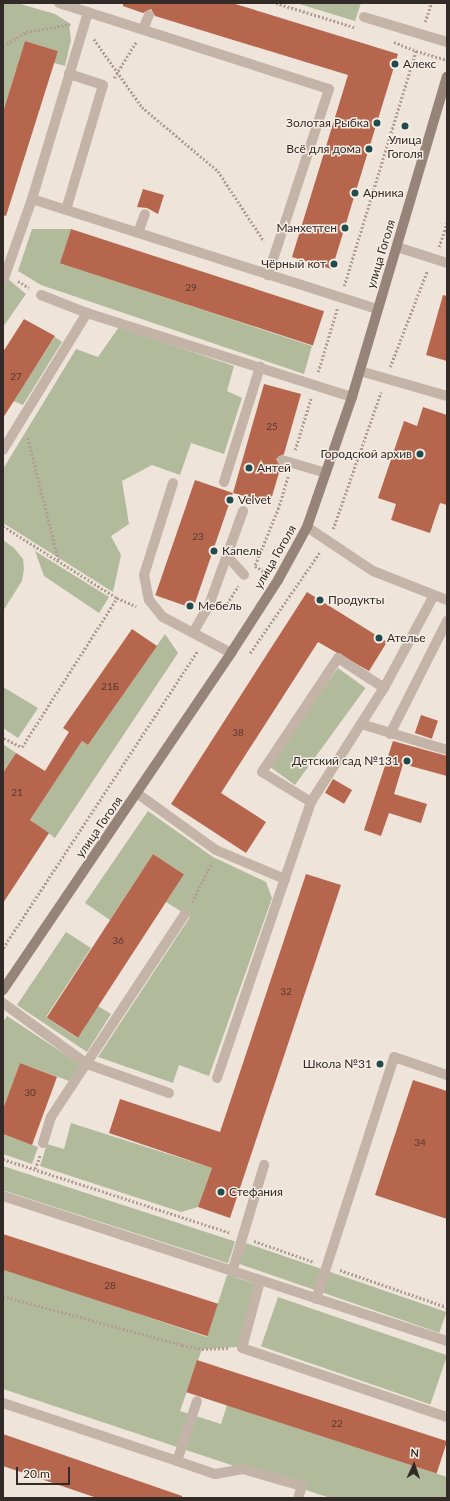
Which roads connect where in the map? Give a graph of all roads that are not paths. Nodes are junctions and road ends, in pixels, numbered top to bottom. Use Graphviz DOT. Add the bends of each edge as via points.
graph roads {
  1 [pos="59,3"];
  2 [pos="88,12"];
  3 [pos="149,15"];
  4 [pos="364,17"];
  5 [pos="143,29"];
  6 [pos="447,42"];
  7 [pos="69,74"];
  8 [pos="447,77"];
  9 [pos="32,199"];
  10 [pos="66,210"];
  11 [pos="145,214"];
  12 [pos="138,233"];
  13 [pos="397,247"];
  14 [pos="447,263"];
  15 [pos="268,275"];
  16 [pos="5,278"];
  17 [pos="41,295"];
  18 [pos="377,309"];
  19 [pos="87,313"];
  20 [pos="260,367"];
  21 [pos="360,371"];
  22 [pos="447,396"];
  23 [pos="352,397"];
  24 [pos="3,450"];
  25 [pos="282,460"];
  26 [pos="326,473"];
  27 [pos="224,482"];
  28 [pos="173,483"];
  29 [pos="243,511"];
  30 [pos="307,527"];
  31 [pos="228,557"];
  32 [pos="244,575"];
  33 [pos="433,597"];
  34 [pos="447,600"];
  35 [pos="447,621"];
  36 [pos="194,631"];
  37 [pos="231,653"];
  38 [pos="384,688"];
  39 [pos="361,724"];
  40 [pos="390,734"];
  41 [pos="447,750"];
  42 [pos="138,794"];
  43 [pos="311,802"];
  44 [pos="286,879"];
  45 [pos="185,914"];
  46 [pos="3,990"];
  47 [pos="3,1004"];
  48 [pos="88,1064"];
  49 [pos="447,1075"];
  50 [pos="217,1078"];
  51 [pos="169,1093"];
  52 [pos="43,1143"];
  53 [pos="264,1165"];
  54 [pos="3,1196"];
  55 [pos="232,1272"];
  56 [pos="260,1281"];
  57 [pos="316,1299"];
  58 [pos="447,1341"];
  59 [pos="196,1401"];
  60 [pos="3,1403"];
  61 [pos="447,1416"];
  62 [pos="178,1461"];
  63 [pos="298,1498"];
  1 -- 2 [label="lane"];
  2 -- 5 [label="lane"];
  2 -- 7 [label="lane"];
  3 -- 5 [label="lane"];
  4 -- 6 [label="lane"];
  5 -- 15 [label="lane" via="329,89"];
  7 -- 9 [label="lane"];
  7 -- 10 [label="lane" via="103,85"];
  8 -- 13 [label="street, улица Гоголя"];
  9 -- 10 [label="lane"];
  9 -- 16 [label="lane"];
  10 -- 12 [label="lane"];
  11 -- 12 [label="lane"];
  12 -- 15 [label="lane"];
  13 -- 14 [label="lane"];
  13 -- 18 [label="street, улица Гоголя"];
  15 -- 18 [label="lane"];
  17 -- 19 [label="lane"];
  18 -- 21 [label="street, улица Гоголя"];
  19 -- 20 [label="lane"];
  19 -- 24 [label="lane"];
  20 -- 23 [label="lane"];
  20 -- 27 [label="lane"];
  21 -- 22 [label="lane"];
  21 -- 23 [label="street, улица Гоголя"];
  23 -- 26 [label="street, улица Гоголя"];
  25 -- 26 [label="lane"];
  26 -- 30 [label="street, улица Гоголя"];
  28 -- 36 [label="lane" via="144,575 149,600 163,616"];
  29 -- 31 [label="lane"];
  30 -- 33 [label="lane" via="373,572"];
  30 -- 37 [label="street, улица Гоголя" via="278,580"];
  31 -- 32 [label="lane"];
  31 -- 36 [label="lane" via="209,605"];
  33 -- 34 [label="lane"];
  33 -- 38 [label="lane"];
  35 -- 40 [label="lane"];
  36 -- 37 [label="lane"];
  37 -- 42 [label="street, улица Гоголя"];
  38 -- 39 [label="lane"];
  38 -- 43 [label="lane" via="338,658 262,772"];
  39 -- 40 [label="lane"];
  39 -- 43 [label="lane"];
  40 -- 41 [label="lane"];
  42 -- 44 [label="lane" via="216,850"];
  42 -- 46 [label="street, улица Гоголя"];
  43 -- 44 [label="lane"];
  44 -- 50 [label="lane"];
  45 -- 48 [label="lane"];
  47 -- 48 [label="lane"];
  48 -- 51 [label="lane"];
  48 -- 52 [label="lane" via="51,1117"];
  49 -- 57 [label="lane" via="394,1057"];
  53 -- 55 [label="lane"];
  54 -- 55 [label="lane"];
  55 -- 56 [label="lane"];
  56 -- 57 [label="lane"];
  56 -- 61 [label="lane" via="242,1348"];
  57 -- 58 [label="lane"];
  59 -- 62 [label="lane"];
  60 -- 62 [label="lane"];
  62 -- 63 [label="lane" via="215,1474 243,1469 302,1486"];
}
